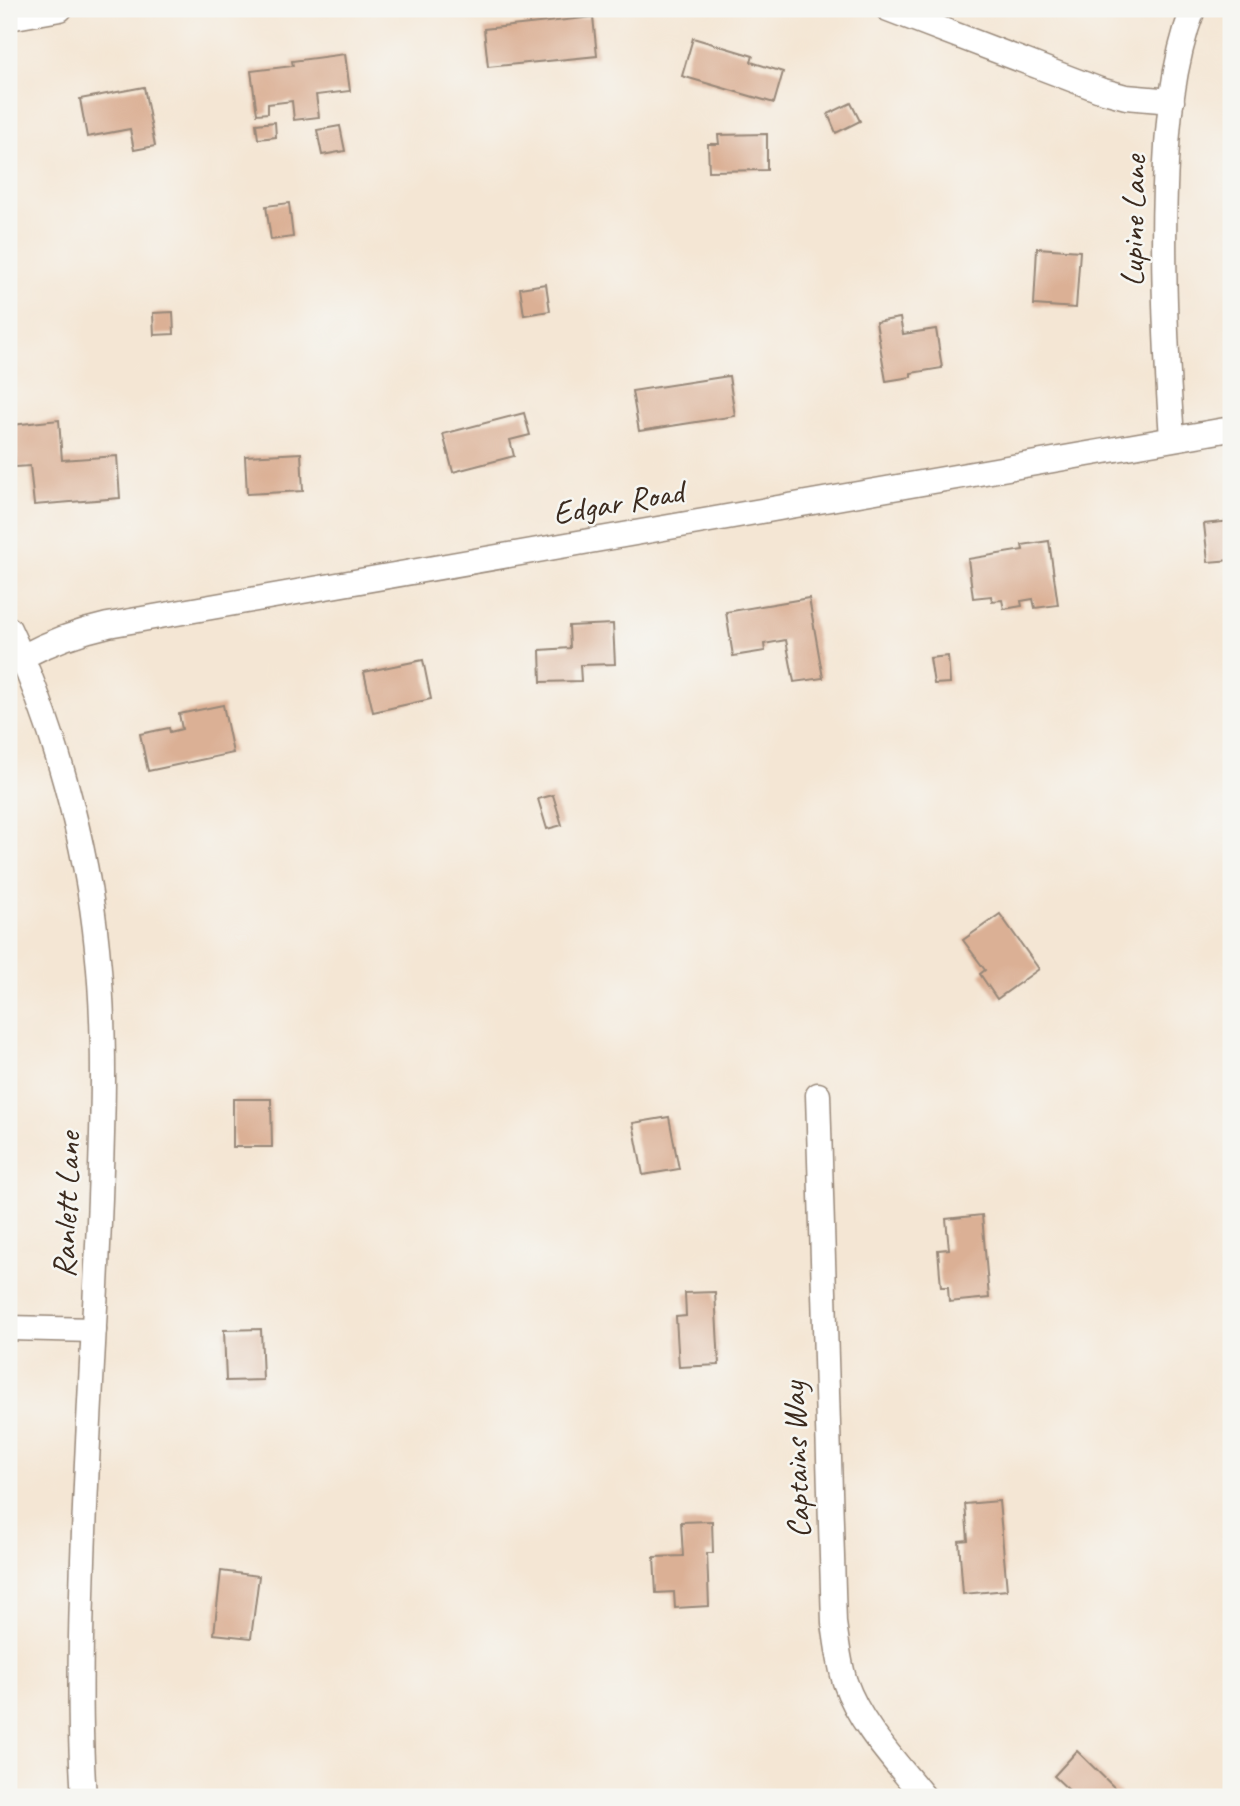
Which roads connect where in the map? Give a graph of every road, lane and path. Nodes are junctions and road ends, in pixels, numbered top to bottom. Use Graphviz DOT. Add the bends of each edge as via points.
graph roads {
  1 [pos="60,9"];
  2 [pos="888,9"];
  3 [pos="1194,9"];
  4 [pos="9,18"];
  5 [pos="1172,101"];
  6 [pos="1231,429"];
  7 [pos="1172,438"];
  8 [pos="9,629"];
  9 [pos="22,657"];
  10 [pos="818,1095"];
  11 [pos="9,1328"];
  12 [pos="93,1330"];
  13 [pos="84,1797"];
  14 [pos="924,1797"];
  1 -- 4 [label="street"];
  2 -- 5 [label="street" via="1100,90"];
  3 -- 5 [label="street, Lupine Lane"];
  5 -- 7 [label="street, Lupine Lane" via="1163,272"];
  6 -- 7 [label="street, Edgar Road"];
  7 -- 9 [label="street, Edgar Road" via="108,625 66,636"];
  8 -- 9 [label="street, Ranlett Lane"];
  9 -- 12 [label="street, Ranlett Lane" via="40,701 67,796 97,948 103,1097"];
  10 -- 14 [label="street, Captains Way" via="838,1651 858,1709"];
  11 -- 12 [label="street"];
  12 -- 13 [label="street, Ranlett Lane" via="82,1611"];
}
